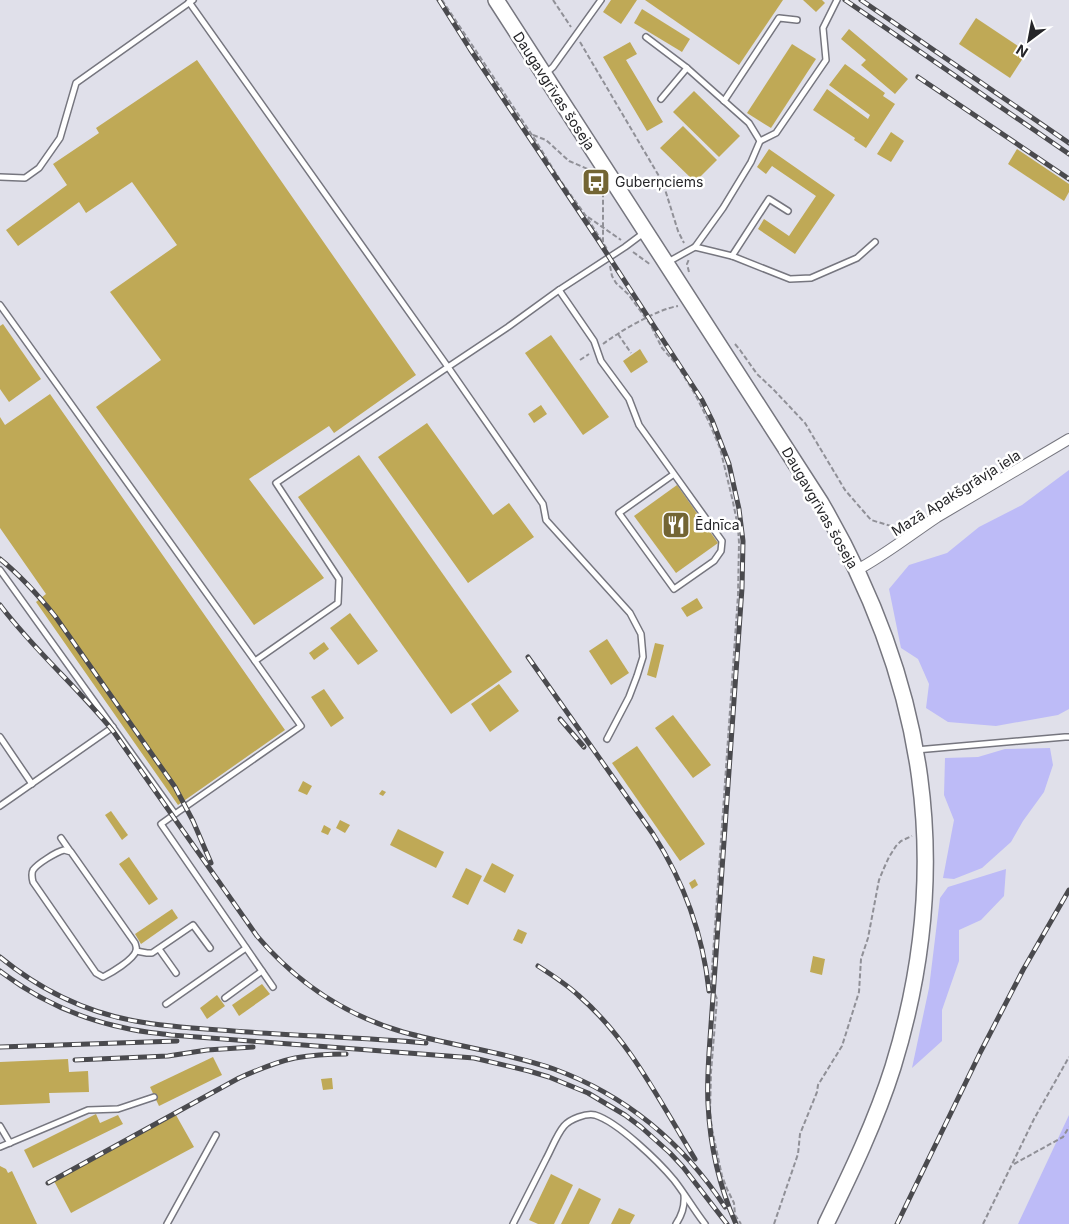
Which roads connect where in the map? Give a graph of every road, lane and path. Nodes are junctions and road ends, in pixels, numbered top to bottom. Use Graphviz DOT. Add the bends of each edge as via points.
graph roads {
  1 [pos="442,0"];
  2 [pos="496,0"];
  3 [pos="553,0"];
  4 [pos="601,0"];
  5 [pos="837,0"];
  6 [pos="191,1"];
  7 [pos="797,20"];
  8 [pos="576,35"];
  9 [pos="646,38"];
  10 [pos="688,68"];
  11 [pos="544,75"];
  12 [pos="661,100"];
  13 [pos="724,101"];
  14 [pos="532,135"];
  15 [pos="760,141"];
  16 [pos="590,170"];
  17 [pos="0,177"];
  18 [pos="605,193"];
  19 [pos="788,211"];
  20 [pos="586,216"];
  21 [pos="603,227"];
  22 [pos="645,232"];
  23 [pos="875,242"];
  24 [pos="603,243"];
  25 [pos="625,247"];
  26 [pos="695,247"];
  27 [pos="689,251"];
  28 [pos="732,256"];
  29 [pos="609,258"];
  30 [pos="659,265"];
  31 [pos="689,272"];
  32 [pos="559,290"];
  33 [pos="0,305"];
  34 [pos="678,306"];
  35 [pos="645,318"];
  36 [pos="618,334"];
  37 [pos="611,338"];
  38 [pos="732,342"];
  39 [pos="631,353"];
  40 [pos="448,367"];
  41 [pos="1069,439"];
  42 [pos="674,474"];
  43 [pos="910,535"];
  44 [pos="0,570"];
  45 [pos="857,570"];
  46 [pos="255,661"];
  47 [pos="113,728"];
  48 [pos="0,737"];
  49 [pos="1069,737"];
  50 [pos="607,739"];
  51 [pos="916,750"];
  52 [pos="32,784"];
  53 [pos="0,806"];
  54 [pos="175,814"];
  55 [pos="925,829"];
  56 [pos="61,838"];
  57 [pos="71,852"];
  58 [pos="210,948"];
  59 [pos="246,948"];
  60 [pos="159,949"];
  61 [pos="136,951"];
  62 [pos="262,971"];
  63 [pos="176,973"];
  64 [pos="274,987"];
  65 [pos="224,998"];
  66 [pos="166,1004"];
  67 [pos="1069,1057"];
  68 [pos="154,1096"];
  69 [pos="0,1126"];
  70 [pos="1069,1127"];
  71 [pos="216,1135"];
  72 [pos="10,1143"];
  73 [pos="0,1147"];
  74 [pos="1012,1165"];
  75 [pos="684,1195"];
  76 [pos="167,1224"];
  77 [pos="514,1224"];
  78 [pos="676,1224"];
  79 [pos="704,1224"];
  80 [pos="741,1224"];
  81 [pos="774,1224"];
  82 [pos="826,1224"];
  83 [pos="983,1224"];
  1 -- 14 [label="path"];
  2 -- 11 [label="main road, Daugavgrīvas šoseja"];
  3 -- 8 [label="path"];
  4 -- 8 [label="lane"];
  5 -- 15 [label="lane" via="823,28 826,60 776,133"];
  6 -- 17 [label="lane" via="76,83 60,138 39,168 24,178"];
  6 -- 40 [label="lane"];
  7 -- 13 [label="lane" via="779,18"];
  8 -- 11 [label="lane"];
  8 -- 27 [label="path" via="664,183 678,232"];
  9 -- 10 [label="lane"];
  10 -- 12 [label="lane"];
  10 -- 13 [label="lane"];
  11 -- 22 [label="main road, Daugavgrīvas šoseja"];
  13 -- 15 [label="lane" via="749,123"];
  14 -- 16 [label="path" via="546,140 570,160"];
  14 -- 20 [label="path"];
  15 -- 26 [label="lane" via="723,208"];
  18 -- 21 [label="path"];
  19 -- 28 [label="lane" via="769,199"];
  20 -- 21 [label="path"];
  20 -- 24 [label="path"];
  21 -- 24 [label="path"];
  21 -- 25 [label="path" via="620,238"];
  22 -- 25 [label="lane"];
  22 -- 30 [label="main road, Daugavgrīvas šoseja"];
  23 -- 28 [label="lane" via="857,258 811,278 790,279"];
  24 -- 29 [label="path"];
  25 -- 29 [label="lane"];
  25 -- 30 [label="path"];
  26 -- 27 [label="lane"];
  26 -- 28 [label="lane"];
  27 -- 30 [label="lane"];
  27 -- 31 [label="path"];
  29 -- 32 [label="lane"];
  29 -- 35 [label="path" via="616,283"];
  30 -- 45 [label="main road, Daugavgrīvas šoseja" via="812,490"];
  32 -- 40 [label="lane"];
  32 -- 42 [label="lane" via="594,340 601,361"];
  33 -- 46 [label="lane"];
  34 -- 35 [label="path"];
  35 -- 36 [label="path"];
  35 -- 80 [label="path" via="695,394 708,420 720,448 738,527 738,595 711,984 717,999 710,1112 722,1176"];
  36 -- 37 [label="path"];
  36 -- 39 [label="path"];
  38 -- 43 [label="path" via="757,374 805,423 845,490 871,520 904,530"];
  40 -- 46 [label="lane" via="276,483 339,579 338,602"];
  40 -- 50 [label="lane" via="543,504 546,520 630,613 641,634 643,657 637,676"];
  41 -- 43 [label="street, Mazā Apakšgrāvja iela"];
  42 -- 42 [label="lane" via="620,513 674,589 714,561 722,551 722,541"];
  43 -- 45 [label="street, Mazā Apakšgrāvja iela"];
  44 -- 47 [label="lane"];
  45 -- 51 [label="main road, Daugavgrīvas šoseja" via="892,656"];
  46 -- 54 [label="lane" via="301,726"];
  47 -- 52 [label="lane"];
  47 -- 54 [label="lane"];
  48 -- 52 [label="lane"];
  49 -- 51 [label="lane"];
  51 -- 55 [label="main road, Daugavgrīvas šoseja"];
  52 -- 53 [label="lane"];
  54 -- 59 [label="lane" via="161,824"];
  55 -- 81 [label="path" via="901,841 888,856 879,880 861,959 859,992 842,1046 818,1085 800,1134 798,1154"];
  55 -- 82 [label="main road, Daugavgrīvas šoseja" via="922,932 905,1025 869,1132"];
  56 -- 57 [label="lane"];
  57 -- 61 [label="lane" via="135,943"];
  57 -- 61 [label="lane" via="58,852 36,867 33,882 99,975 106,976 131,959"];
  58 -- 60 [label="lane" via="193,925"];
  59 -- 62 [label="lane"];
  59 -- 66 [label="lane"];
  60 -- 61 [label="lane" via="147,954"];
  60 -- 63 [label="lane"];
  62 -- 64 [label="lane"];
  62 -- 65 [label="lane"];
  67 -- 74 [label="path"];
  68 -- 72 [label="lane" via="118,1109 88,1110"];
  69 -- 72 [label="lane"];
  70 -- 74 [label="path" via="1063,1137"];
  71 -- 76 [label="lane"];
  72 -- 73 [label="lane"];
  74 -- 83 [label="path"];
  75 -- 77 [label="lane" via="674,1180 627,1134 594,1115 585,1115 565,1125"];
  75 -- 78 [label="lane"];
  75 -- 79 [label="lane"];
}
